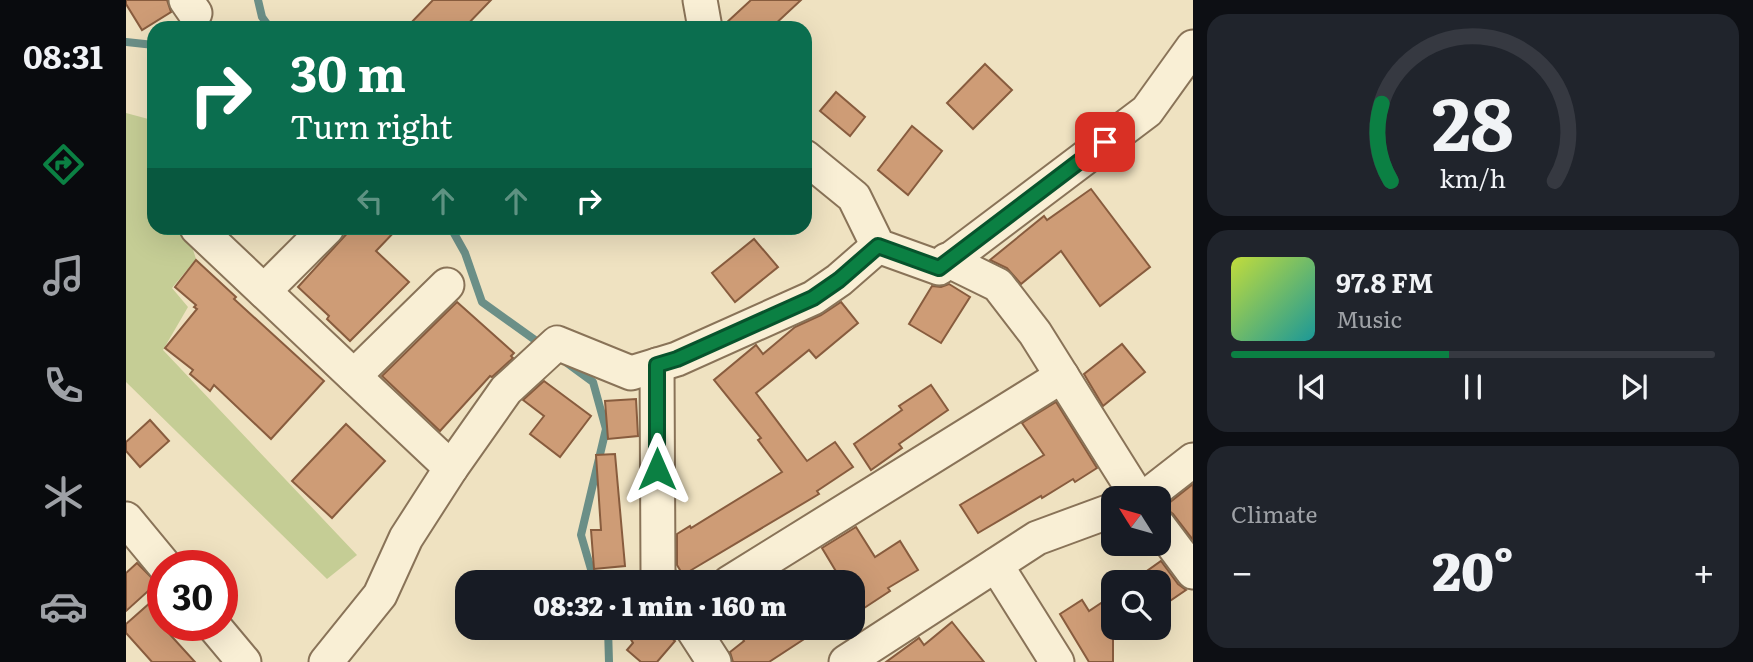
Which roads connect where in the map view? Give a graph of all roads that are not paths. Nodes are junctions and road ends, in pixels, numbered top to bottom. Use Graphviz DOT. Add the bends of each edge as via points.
graph roads {
  1 [pos="700,0"];
  2 [pos="704,21"];
  3 [pos="1193,47"];
  4 [pos="812,163"];
  5 [pos="204,235"];
  6 [pos="320,235"];
  7 [pos="878,246"];
  8 [pos="947,260"];
  9 [pos="447,285"];
  10 [pos="264,291"];
  11 [pos="657,365"];
  12 [pos="354,376"];
  13 [pos="1062,376"];
  14 [pos="1193,460"];
  15 [pos="451,468"];
  16 [pos="1133,486"];
  17 [pos="1158,486"];
  18 [pos="1101,514"];
  19 [pos="126,519"];
  20 [pos="1171,542"];
  21 [pos="152,550"];
  22 [pos="996,565"];
  23 [pos="657,570"];
  24 [pos="750,570"];
  25 [pos="1193,572"];
  26 [pos="700,640"];
  27 [pos="226,641"];
  28 [pos="865,657"];
  29 [pos="244,662"];
  30 [pos="326,662"];
  31 [pos="714,662"];
  32 [pos="1057,662"];
  1 -- 2 [label="street"];
  3 -- 8 [label="street" via="1147,111"];
  4 -- 7 [label="street" via="854,197"];
  5 -- 10 [label="street"];
  6 -- 10 [label="street"];
  7 -- 8 [label="street" via="939,268"];
  7 -- 11 [label="street" via="813,298"];
  8 -- 13 [label="street" via="998,285"];
  9 -- 12 [label="street"];
  10 -- 12 [label="street"];
  11 -- 15 [label="street" via="631,373 557,343 506,390"];
  11 -- 23 [label="street"];
  12 -- 15 [label="street"];
  13 -- 16 [label="street"];
  13 -- 24 [label="street"];
  14 -- 17 [label="street"];
  15 -- 30 [label="street" via="406,538 380,595"];
  18 -- 22 [label="street" via="1037,538"];
  19 -- 21 [label="street"];
  20 -- 25 [label="street"];
  22 -- 28 [label="street"];
  22 -- 32 [label="street"];
  26 -- 31 [label="street"];
  27 -- 29 [label="street"];
}
